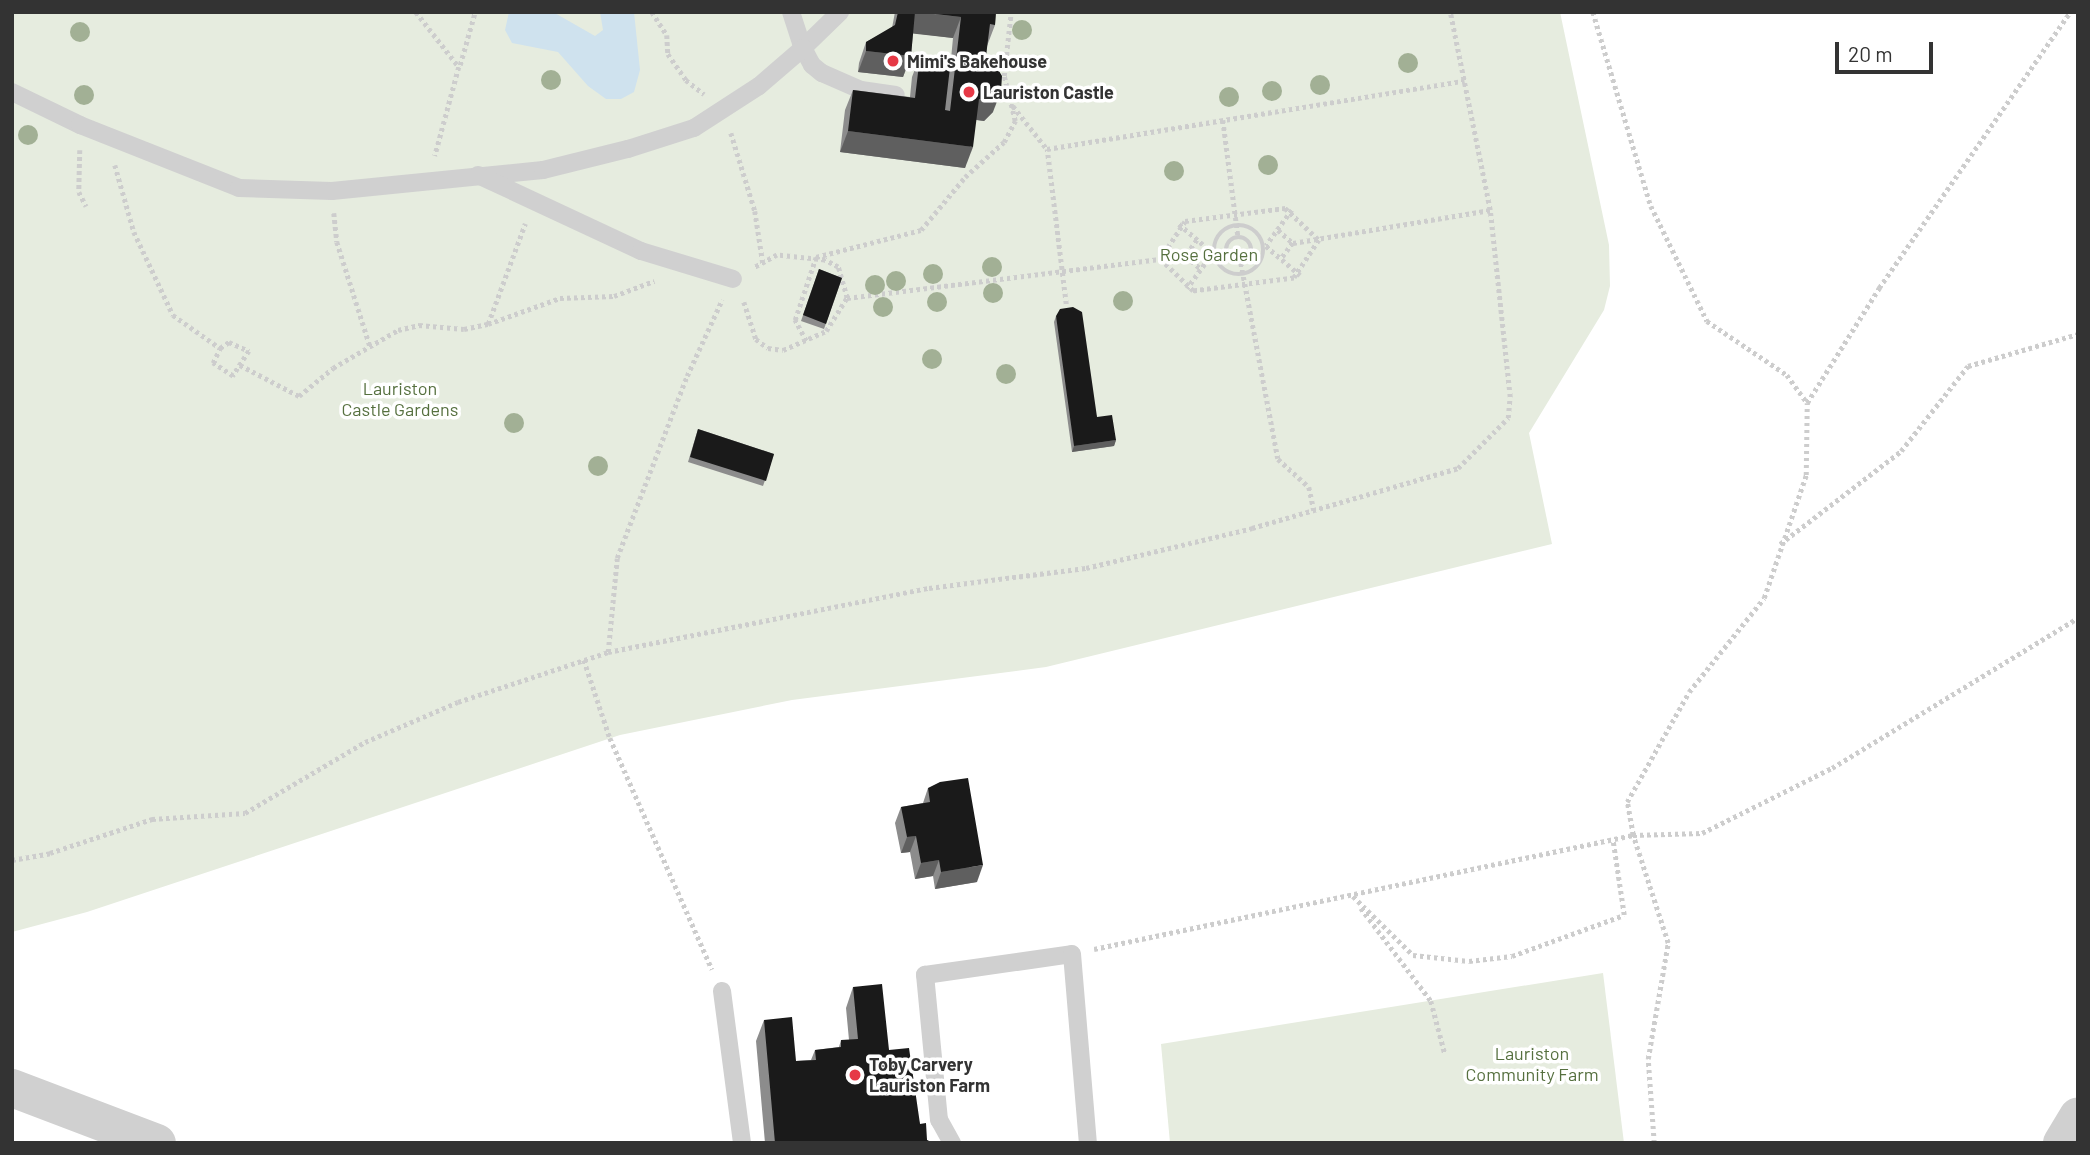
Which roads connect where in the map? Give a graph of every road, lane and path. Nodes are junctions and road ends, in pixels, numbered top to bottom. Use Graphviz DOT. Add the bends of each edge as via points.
graph roads {
  1 [pos="416,12"];
  2 [pos="474,12"];
  3 [pos="652,12"];
  4 [pos="791,12"];
  5 [pos="839,12"];
  6 [pos="1011,12"];
  7 [pos="1450,12"];
  8 [pos="1593,12"];
  9 [pos="2070,12"];
  10 [pos="803,48"];
  11 [pos="460,67"];
  12 [pos="1464,81"];
  13 [pos="12,92"];
  14 [pos="896,95"];
  15 [pos="1013,106"];
  16 [pos="725,108"];
  17 [pos="1223,120"];
  18 [pos="80,125"];
  19 [pos="100,132"];
  20 [pos="1047,149"];
  21 [pos="478,175"];
  22 [pos="432,179"];
  23 [pos="332,191"];
  24 [pos="534,204"];
  25 [pos="86,206"];
  26 [pos="1292,210"];
  27 [pos="1490,210"];
  28 [pos="1235,215"];
  29 [pos="1236,223"];
  30 [pos="1179,224"];
  31 [pos="1278,230"];
  32 [pos="1238,236"];
  33 [pos="1198,240"];
  34 [pos="1319,240"];
  35 [pos="1293,243"];
  36 [pos="1266,246"];
  37 [pos="1253,248"];
  38 [pos="1226,251"];
  39 [pos="1213,253"];
  40 [pos="1186,256"];
  41 [pos="816,257"];
  42 [pos="1160,259"];
  43 [pos="1281,259"];
  44 [pos="679,262"];
  45 [pos="763,263"];
  46 [pos="1241,263"];
  47 [pos="1201,269"];
  48 [pos="1062,272"];
  49 [pos="1300,275"];
  50 [pos="1243,276"];
  51 [pos="733,279"];
  52 [pos="1244,284"];
  53 [pos="1187,289"];
  54 [pos="847,298"];
  55 [pos="1066,304"];
  56 [pos="488,324"];
  57 [pos="2078,334"];
  58 [pos="806,341"];
  59 [pos="370,346"];
  60 [pos="220,348"];
  61 [pos="240,365"];
  62 [pos="1807,403"];
  63 [pos="1314,510"];
  64 [pos="1779,545"];
  65 [pos="2078,618"];
  66 [pos="608,652"];
  67 [pos="584,660"];
  68 [pos="1633,835"];
  69 [pos="1613,841"];
  70 [pos="12,860"];
  71 [pos="1352,896"];
  72 [pos="1072,954"];
  73 [pos="722,991"];
  74 [pos="1445,1054"];
  75 [pos="12,1088"];
  76 [pos="2078,1116"];
  77 [pos="157,1143"];
  78 [pos="742,1143"];
  79 [pos="952,1143"];
  80 [pos="1088,1143"];
  81 [pos="1654,1143"];
  82 [pos="2062,1143"];
  1 -- 11 [label="path"];
  2 -- 11 [label="path"];
  3 -- 16 [label="path" via="667,36 668,54 686,80"];
  4 -- 10 [label="lane"];
  5 -- 10 [label="lane"];
  6 -- 15 [label="path" via="1004,76"];
  7 -- 12 [label="path"];
  8 -- 62 [label="path" via="1651,206 1707,321 1787,375"];
  9 -- 62 [label="path" via="1879,288"];
  10 -- 14 [label="lane" via="822,73 861,90"];
  10 -- 16 [label="lane"];
  11 -- 22 [label="path" via="436,148"];
  12 -- 17 [label="path"];
  12 -- 27 [label="path"];
  13 -- 18 [label="lane"];
  15 -- 20 [label="path"];
  15 -- 41 [label="path" via="1015,121 1004,142 965,177 921,230"];
  16 -- 21 [label="lane" via="694,128 628,149 543,170"];
  16 -- 45 [label="path" via="755,211"];
  17 -- 20 [label="path"];
  17 -- 28 [label="path"];
  18 -- 19 [label="lane"];
  18 -- 25 [label="path" via="77,174"];
  19 -- 23 [label="lane" via="239,188"];
  19 -- 60 [label="path" via="124,184 134,232 173,315"];
  20 -- 48 [label="path"];
  21 -- 22 [label="lane"];
  21 -- 24 [label="lane"];
  22 -- 23 [label="lane"];
  23 -- 59 [label="path" via="337,242"];
  24 -- 44 [label="lane"];
  24 -- 56 [label="path"];
  26 -- 28 [label="path"];
  26 -- 31 [label="path"];
  26 -- 34 [label="path"];
  27 -- 34 [label="path"];
  27 -- 63 [label="path" via="1510,397 1508,418 1458,468"];
  28 -- 29 [label="path"];
  28 -- 30 [label="path"];
  29 -- 32 [label="path"];
  29 -- 36 [label="path" via="1255,228"];
  29 -- 39 [label="path" via="1218,233"];
  30 -- 33 [label="path"];
  30 -- 42 [label="path"];
  31 -- 35 [label="path"];
  31 -- 36 [label="path"];
  32 -- 37 [label="path" via="1248,239"];
  32 -- 38 [label="path" via="1228,241"];
  33 -- 39 [label="path"];
  33 -- 40 [label="path"];
  34 -- 35 [label="path"];
  34 -- 49 [label="path"];
  35 -- 43 [label="path"];
  36 -- 37 [label="path"];
  36 -- 43 [label="path"];
  36 -- 50 [label="path" via="1260,266"];
  37 -- 46 [label="path" via="1250,258"];
  38 -- 39 [label="path"];
  38 -- 46 [label="path" via="1231,260"];
  39 -- 47 [label="path"];
  39 -- 50 [label="path" via="1223,271"];
  40 -- 42 [label="path"];
  40 -- 47 [label="path"];
  41 -- 45 [label="path" via="777,255"];
  41 -- 54 [label="path" via="838,267"];
  41 -- 58 [label="path" via="795,320"];
  42 -- 48 [label="path"];
  42 -- 53 [label="path"];
  43 -- 49 [label="path"];
  44 -- 51 [label="lane"];
  44 -- 56 [label="path" via="644,288 614,296 560,298"];
  45 -- 51 [label="path"];
  46 -- 50 [label="path"];
  47 -- 53 [label="path"];
  48 -- 54 [label="path"];
  48 -- 55 [label="path"];
  49 -- 52 [label="path"];
  50 -- 52 [label="path"];
  51 -- 58 [label="path" via="756,339 768,348 783,350"];
  51 -- 66 [label="path" via="687,376 617,558"];
  52 -- 53 [label="path"];
  52 -- 63 [label="path" via="1278,459 1309,486"];
  54 -- 58 [label="path" via="826,331"];
  56 -- 59 [label="path" via="464,329 419,324"];
  57 -- 64 [label="path" via="1968,366 1902,451"];
  59 -- 61 [label="path" via="299,396"];
  60 -- 61 [label="path" via="229,341 249,351"];
  60 -- 61 [label="path" via="213,363 233,376"];
  62 -- 64 [label="path" via="1806,475"];
  63 -- 66 [label="path" via="1086,568 929,588"];
  64 -- 68 [label="path" via="1764,598 1689,692 1641,771 1627,802"];
  65 -- 68 [label="path" via="1832,768 1713,827 1702,832"];
  66 -- 67 [label="path"];
  67 -- 70 [label="path" via="458,702 365,742 245,813 152,819 50,853"];
  67 -- 73 [label="path" via="610,738"];
  68 -- 69 [label="path"];
  68 -- 81 [label="path" via="1668,943 1648,1059"];
  69 -- 71 [label="path"];
  69 -- 71 [label="path" via="1624,915 1512,956 1469,961 1413,955"];
  71 -- 72 [label="path"];
  71 -- 74 [label="path" via="1431,1001"];
  72 -- 79 [label="lane" via="925,975 939,1120"];
  72 -- 80 [label="lane"];
  73 -- 78 [label="lane"];
  75 -- 77 [label="street"];
  76 -- 82 [label="street"];
}
